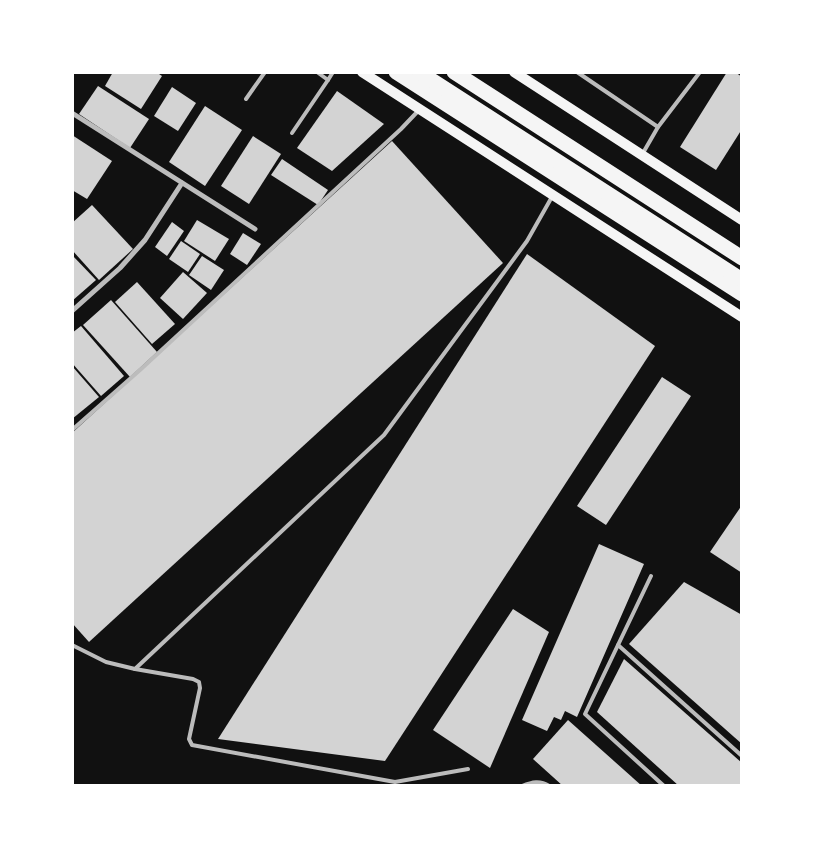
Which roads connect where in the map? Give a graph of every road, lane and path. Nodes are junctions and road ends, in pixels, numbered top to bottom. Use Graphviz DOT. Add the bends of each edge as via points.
graph roads {
  1 [pos="265,72"];
  2 [pos="317,72"];
  3 [pos="333,72"];
  4 [pos="362,72"];
  5 [pos="396,72"];
  6 [pos="419,72"];
  7 [pos="454,72"];
  8 [pos="471,72"];
  9 [pos="514,72"];
  10 [pos="577,72"];
  11 [pos="590,72"];
  12 [pos="700,72"];
  13 [pos="585,78"];
  14 [pos="328,80"];
  15 [pos="246,100"];
  16 [pos="419,110"];
  17 [pos="72,113"];
  18 [pos="658,127"];
  19 [pos="292,133"];
  20 [pos="642,155"];
  21 [pos="182,183"];
  22 [pos="553,196"];
  23 [pos="742,220"];
  24 [pos="255,229"];
  25 [pos="742,246"];
  26 [pos="742,258"];
  27 [pos="742,280"];
  28 [pos="742,294"];
  29 [pos="72,311"];
  30 [pos="742,317"];
  31 [pos="72,430"];
  32 [pos="651,576"];
  33 [pos="72,645"];
  34 [pos="618,645"];
  35 [pos="135,669"];
  36 [pos="742,756"];
  37 [pos="468,769"];
  38 [pos="522,786"];
  39 [pos="549,786"];
  40 [pos="664,786"];
  1 -- 15 [label="lane"];
  2 -- 14 [label="lane"];
  3 -- 14 [label="lane"];
  4 -- 16 [label="main road"];
  5 -- 28 [label="highway"];
  6 -- 27 [label="highway"];
  7 -- 26 [label="highway"];
  8 -- 25 [label="highway"];
  9 -- 20 [label="main road"];
  10 -- 13 [label="lane"];
  11 -- 13 [label="lane"];
  12 -- 18 [label="lane"];
  13 -- 18 [label="lane"];
  14 -- 19 [label="lane"];
  16 -- 22 [label="main road"];
  16 -- 31 [label="lane"];
  17 -- 21 [label="street"];
  18 -- 20 [label="lane"];
  20 -- 23 [label="main road"];
  21 -- 24 [label="street"];
  21 -- 29 [label="street" via="145,240 120,268"];
  22 -- 30 [label="main road"];
  22 -- 35 [label="lane" via="527,241 384,435"];
  32 -- 34 [label="lane"];
  33 -- 35 [label="lane" via="106,662"];
  34 -- 36 [label="lane"];
  34 -- 40 [label="lane" via="585,714"];
  35 -- 37 [label="lane" via="199,682 189,738 192,745 395,782"];
  38 -- 39 [label="lane" via="533,781"];
}
